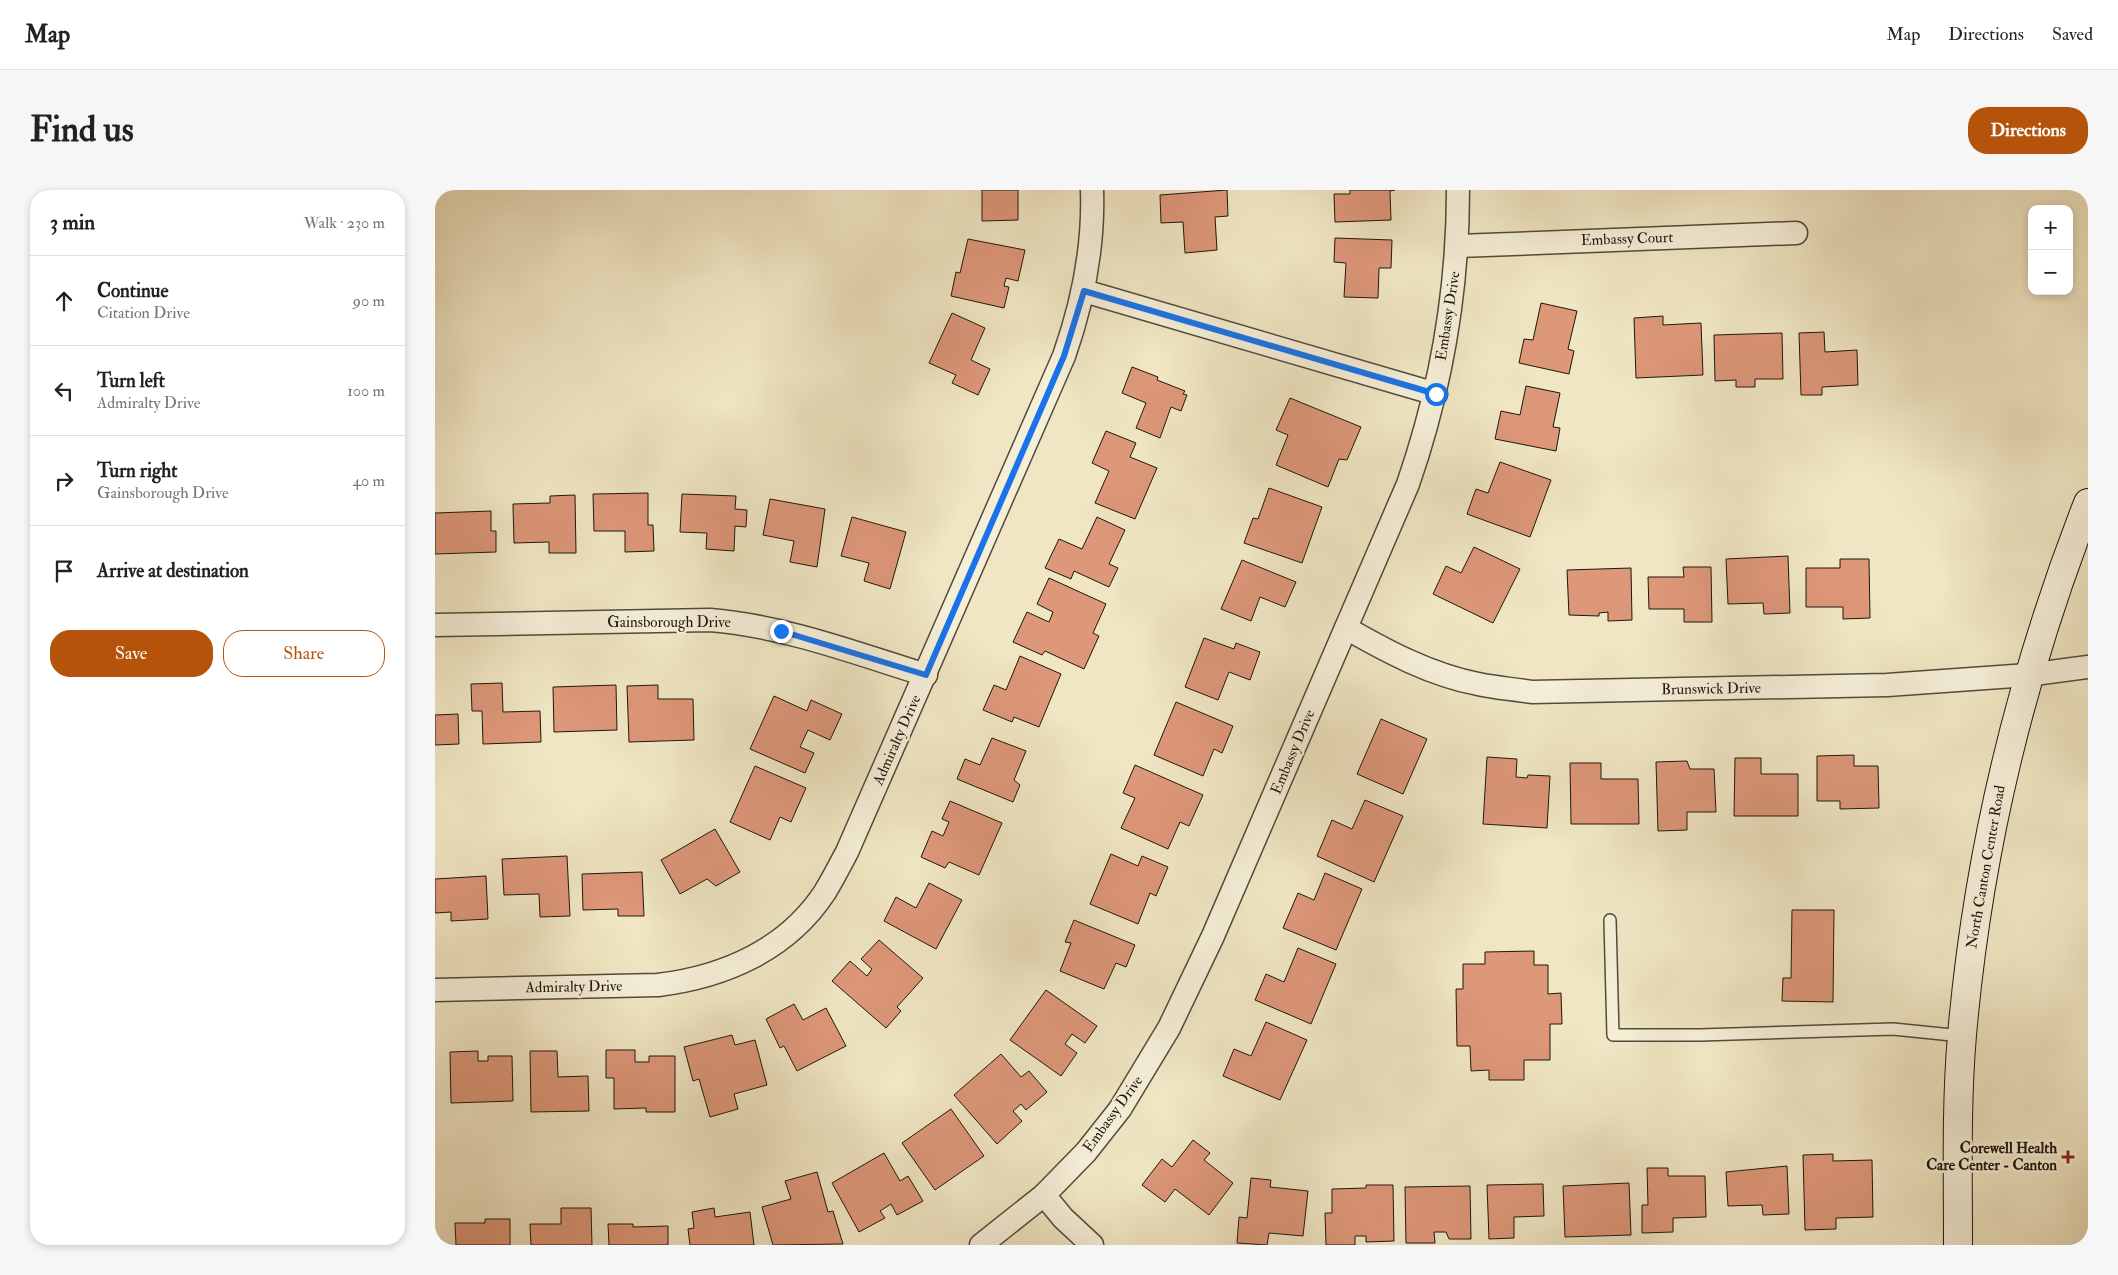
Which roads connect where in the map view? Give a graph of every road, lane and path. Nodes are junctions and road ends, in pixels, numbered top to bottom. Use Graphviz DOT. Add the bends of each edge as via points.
graph roads {
  1 [pos="1092,190"];
  2 [pos="1459,190"];
  3 [pos="1796,233"];
  4 [pos="1458,246"];
  5 [pos="1084,291"];
  6 [pos="1436,394"];
  7 [pos="2088,503"];
  8 [pos="435,625"];
  9 [pos="1346,628"];
  10 [pos="2088,667"];
  11 [pos="926,675"];
  12 [pos="2028,676"];
  13 [pos="1610,920"];
  14 [pos="435,990"];
  15 [pos="1962,1036"];
  16 [pos="1044,1195"];
  17 [pos="981,1245"];
  18 [pos="1092,1245"];
  19 [pos="1958,1245"];
  1 -- 5 [label="street, Admiralty Drive"];
  2 -- 4 [label="street, Embassy Drive"];
  3 -- 4 [label="street, Embassy Court"];
  4 -- 6 [label="street, Embassy Drive"];
  5 -- 6 [label="street"];
  5 -- 11 [label="street, Admiralty Drive" via="1064,356"];
  6 -- 9 [label="street, Embassy Drive" via="1408,484"];
  7 -- 12 [label="main road, North Canton Center Road" via="2063,566"];
  8 -- 11 [label="street, Gainsborough Drive" via="710,620 741,623 781,631"];
  9 -- 12 [label="street, Brunswick Drive" via="1385,651 1435,672 1478,684 1532,692 1887,685"];
  9 -- 16 [label="street, Embassy Drive" via="1213,936 1169,1028 1120,1109 1086,1152"];
  10 -- 12 [label="street, Brunswick Drive"];
  11 -- 14 [label="street, Admiralty Drive" via="847,852 825,892 804,918 759,954 730,969 691,981 658,985"];
  12 -- 15 [label="main road, North Canton Center Road" via="1990,832 1969,964"];
  13 -- 15 [label="lane" via="1613,1035 1893,1029"];
  15 -- 19 [label="main road, North Canton Center Road" via="1958,1110"];
  16 -- 17 [label="street, Embassy Drive"];
  16 -- 18 [label="street"];
}
